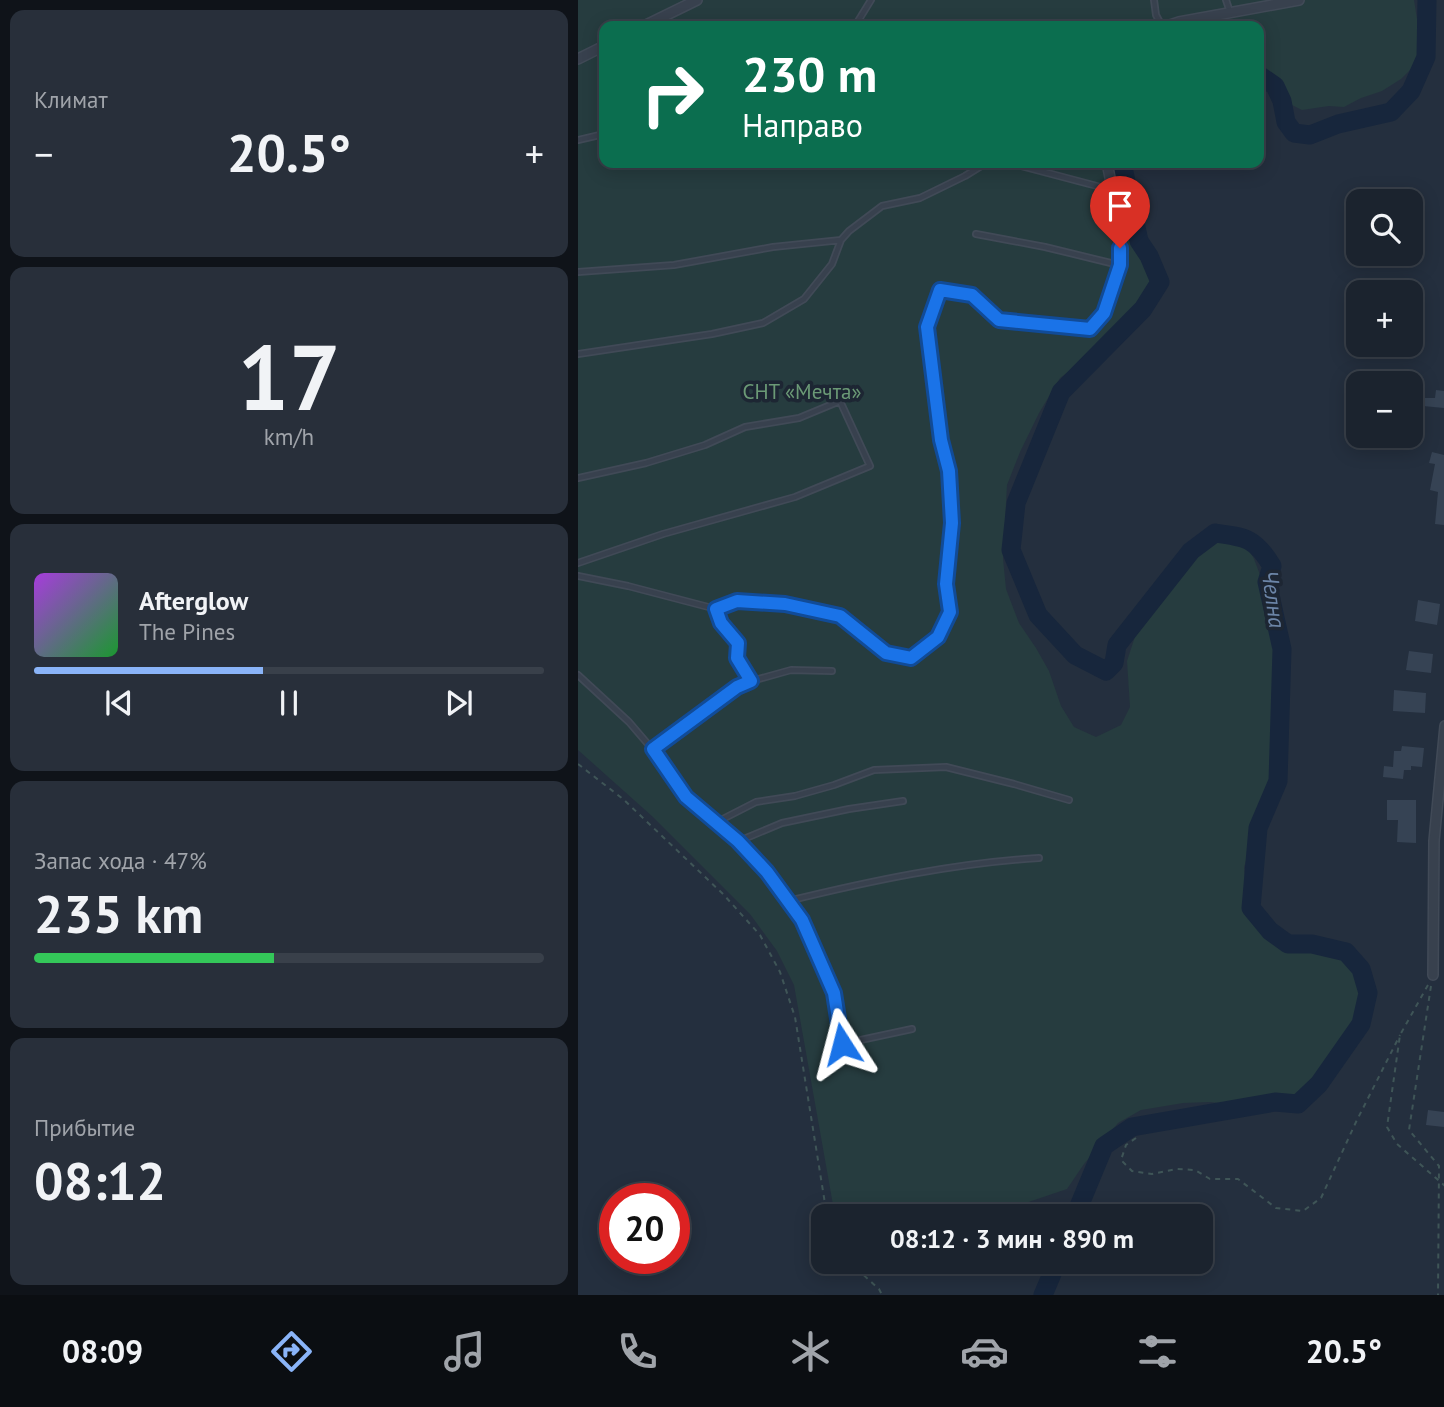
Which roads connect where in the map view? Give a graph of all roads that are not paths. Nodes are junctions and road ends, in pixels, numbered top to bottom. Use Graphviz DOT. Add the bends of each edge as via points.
graph roads {
  1 [pos="697,0"];
  2 [pos="871,0"];
  3 [pos="1154,0"];
  4 [pos="1226,0"];
  5 [pos="1299,0"];
  6 [pos="1230,12"];
  7 [pos="654,21"];
  8 [pos="858,21"];
  9 [pos="1161,21"];
  10 [pos="1184,21"];
  11 [pos="599,48"];
  12 [pos="578,59"];
  13 [pos="599,135"];
  14 [pos="578,140"];
  15 [pos="978,168"];
  16 [pos="1029,168"];
  17 [pos="1108,168"];
  18 [pos="1112,190"];
  19 [pos="976,234"];
  20 [pos="841,240"];
  21 [pos="1120,265"];
  22 [pos="578,272"];
  23 [pos="1090,329"];
  24 [pos="578,354"];
  25 [pos="578,478"];
  26 [pos="578,564"];
  27 [pos="578,576"];
  28 [pos="716,609"];
  29 [pos="832,671"];
  30 [pos="578,675"];
  31 [pos="751,681"];
  32 [pos="1444,726"];
  33 [pos="653,749"];
  34 [pos="1069,800"];
  35 [pos="903,801"];
  36 [pos="717,822"];
  37 [pos="738,841"];
  38 [pos="1039,858"];
  39 [pos="788,901"];
  40 [pos="1433,975"];
  41 [pos="912,1029"];
  1 -- 7 [label="street"];
  2 -- 8 [label="lane"];
  3 -- 9 [label="lane"];
  4 -- 6 [label="lane"];
  5 -- 6 [label="street"];
  6 -- 10 [label="street"];
  11 -- 12 [label="street"];
  13 -- 14 [label="lane"];
  15 -- 20 [label="lane" via="920,198 882,206"];
  16 -- 18 [label="lane"];
  17 -- 18 [label="street"];
  18 -- 21 [label="street" via="1121,231"];
  19 -- 21 [label="lane"];
  20 -- 22 [label="lane" via="674,265"];
  20 -- 24 [label="lane" via="832,264 804,299 763,323"];
  21 -- 23 [label="street" via="1104,313"];
  23 -- 28 [label="lane" via="999,320 972,295 940,290 927,327 949,471 952,523 946,584 950,612 938,637 911,658 886,653 840,616 785,604 737,601"];
  25 -- 26 [label="lane" via="705,446 745,427 799,418 840,401 870,466 795,497 663,534"];
  27 -- 28 [label="lane"];
  28 -- 31 [label="lane" via="738,643 737,658"];
  29 -- 31 [label="lane" via="791,670"];
  30 -- 33 [label="lane"];
  31 -- 33 [label="lane"];
  32 -- 40 [label="street" via="1434,841"];
  33 -- 36 [label="lane" via="686,797"];
  34 -- 36 [label="lane" via="946,767 874,770 795,796 756,802"];
  35 -- 37 [label="lane" via="782,823"];
  36 -- 37 [label="lane"];
  37 -- 39 [label="lane"];
  38 -- 39 [label="lane" via="994,860"];
  39 -- 41 [label="lane" via="802,920 834,993 842,1044"];
}
